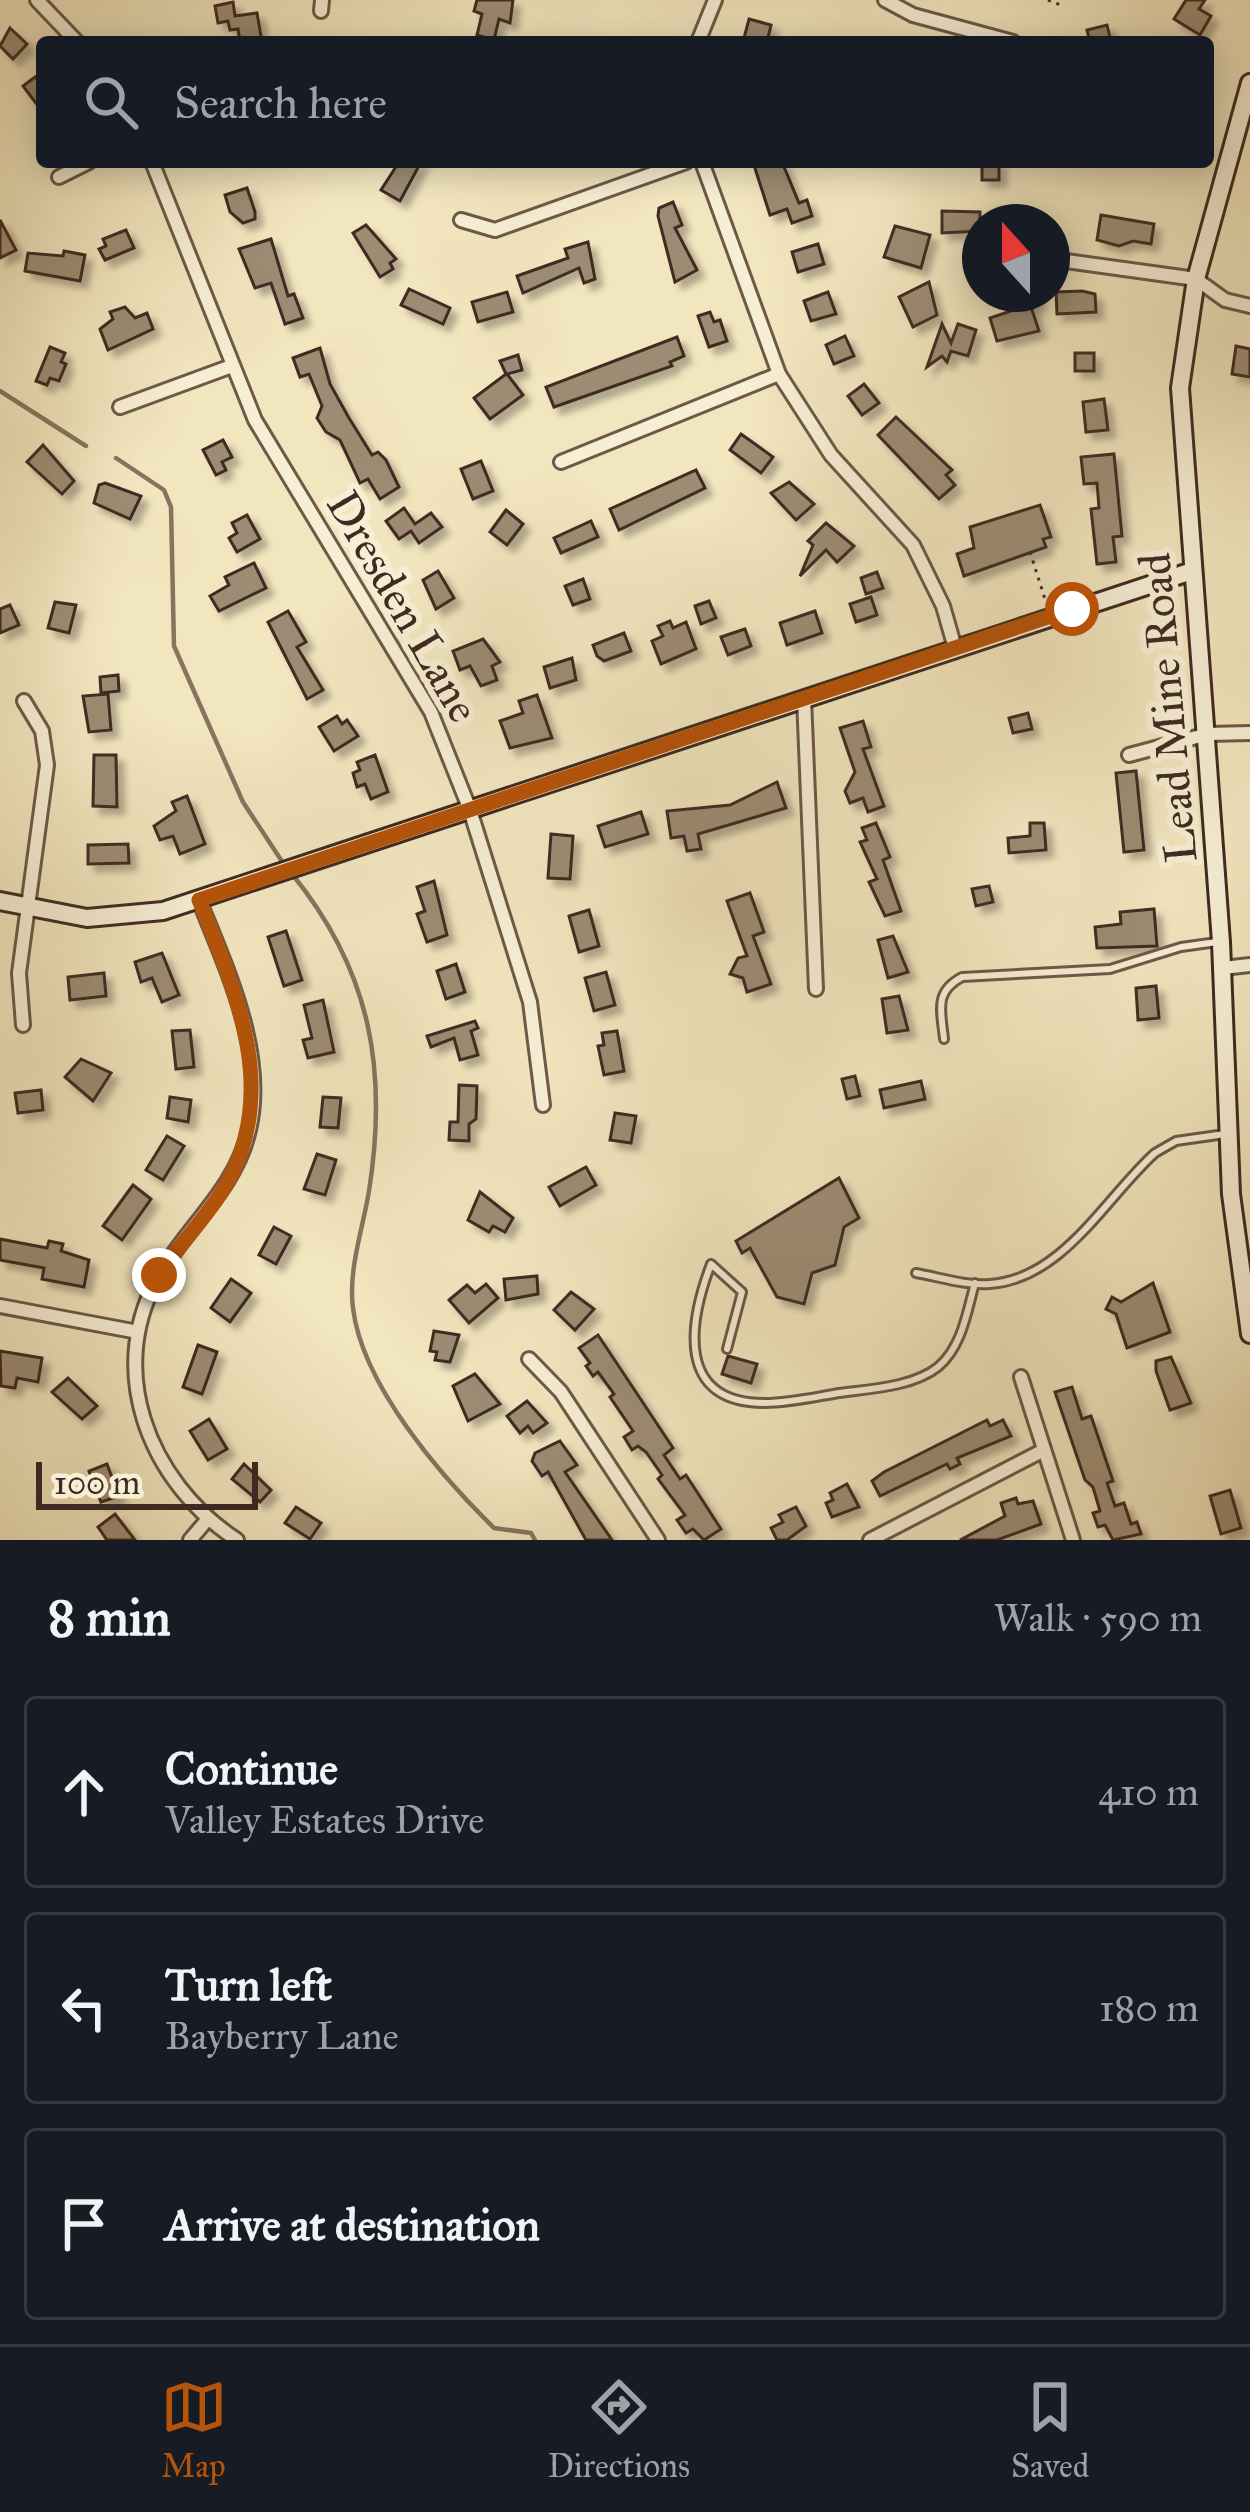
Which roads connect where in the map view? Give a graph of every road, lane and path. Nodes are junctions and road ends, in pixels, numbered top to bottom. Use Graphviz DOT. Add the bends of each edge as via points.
graph roads {
  1 [pos="37,0"];
  2 [pos="715,0"];
  3 [pos="885,0"];
  4 [pos="1048,0"];
  5 [pos="1063,6"];
  6 [pos="71,36"];
  7 [pos="700,36"];
  8 [pos="991,36"];
  9 [pos="1250,83"];
  10 [pos="77,168"];
  11 [pos="155,168"];
  12 [pos="669,168"];
  13 [pos="704,168"];
  14 [pos="59,177"];
  15 [pos="461,220"];
  16 [pos="1070,262"];
  17 [pos="1196,279"];
  18 [pos="1250,306"];
  19 [pos="229,367"];
  20 [pos="779,374"];
  21 [pos="120,407"];
  22 [pos="561,462"];
  23 [pos="1030,552"];
  24 [pos="1192,571"];
  25 [pos="1045,599"];
  26 [pos="955,647"];
  27 [pos="804,698"];
  28 [pos="24,701"];
  29 [pos="1250,733"];
  30 [pos="1208,734"];
  31 [pos="1129,755"];
  32 [pos="470,810"];
  33 [pos="199,900"];
  34 [pos="0,902"];
  35 [pos="28,907"];
  36 [pos="1221,942"];
  37 [pos="1250,965"];
  38 [pos="1222,968"];
  39 [pos="816,989"];
  40 [pos="23,1025"];
  41 [pos="944,1039"];
  42 [pos="543,1105"];
  43 [pos="1228,1134"];
  44 [pos="916,1273"];
  45 [pos="975,1283"];
  46 [pos="0,1306"];
  47 [pos="138,1333"];
  48 [pos="1250,1334"];
  49 [pos="728,1349"];
  50 [pos="530,1359"];
  51 [pos="1021,1377"];
  52 [pos="1044,1450"];
  53 [pos="207,1520"];
  54 [pos="887,1536"];
  55 [pos="190,1540"];
  56 [pos="237,1540"];
  57 [pos="658,1540"];
  58 [pos="870,1540"];
  59 [pos="1072,1540"];
  1 -- 6 [label="street"];
  2 -- 7 [label="street"];
  3 -- 8 [label="street"];
  4 -- 5 [label="path"];
  9 -- 17 [label="main road, Lead Mine Road"];
  10 -- 14 [label="street"];
  11 -- 19 [label="street, Dresden Lane"];
  12 -- 15 [label="street" via="495,230"];
  13 -- 20 [label="street"];
  16 -- 17 [label="street"];
  17 -- 18 [label="street"];
  17 -- 24 [label="main road, Lead Mine Road" via="1180,388"];
  19 -- 21 [label="street"];
  19 -- 32 [label="street, Dresden Lane" via="287,478 431,712"];
  20 -- 22 [label="street"];
  20 -- 26 [label="street" via="831,455 913,545"];
  23 -- 25 [label="path"];
  24 -- 26 [label="main road"];
  24 -- 30 [label="main road, Lead Mine Road"];
  26 -- 27 [label="main road"];
  27 -- 32 [label="main road"];
  27 -- 39 [label="street"];
  28 -- 35 [label="street" via="47,765"];
  29 -- 30 [label="street"];
  30 -- 31 [label="street"];
  30 -- 36 [label="main road, Lead Mine Road"];
  32 -- 33 [label="main road"];
  32 -- 42 [label="street, Dresden Lane" via="530,1002"];
  33 -- 35 [label="main road" via="118,917"];
  33 -- 47 [label="street" via="250,1050 253,1106 241,1158 159,1275"];
  34 -- 35 [label="main road"];
  35 -- 40 [label="street" via="19,973"];
  36 -- 38 [label="main road, Lead Mine Road"];
  36 -- 41 [label="lane" via="1110,969 962,977 940,998"];
  37 -- 38 [label="street"];
  38 -- 43 [label="main road, Lead Mine Road"];
  43 -- 45 [label="lane" via="1175,1141 1136,1170 1045,1266 1012,1281"];
  43 -- 48 [label="main road, Lead Mine Road"];
  44 -- 45 [label="lane"];
  45 -- 49 [label="lane" via="961,1337 938,1367 870,1389 766,1403 734,1400 711,1384 694,1354 695,1305 711,1264 742,1292"];
  46 -- 47 [label="street"];
  47 -- 53 [label="street" via="135,1375 147,1434 180,1493"];
  50 -- 57 [label="street" via="572,1406"];
  51 -- 52 [label="street"];
  52 -- 54 [label="street"];
  52 -- 59 [label="street"];
  53 -- 55 [label="street"];
  53 -- 56 [label="street"];
  54 -- 58 [label="street"];
}
